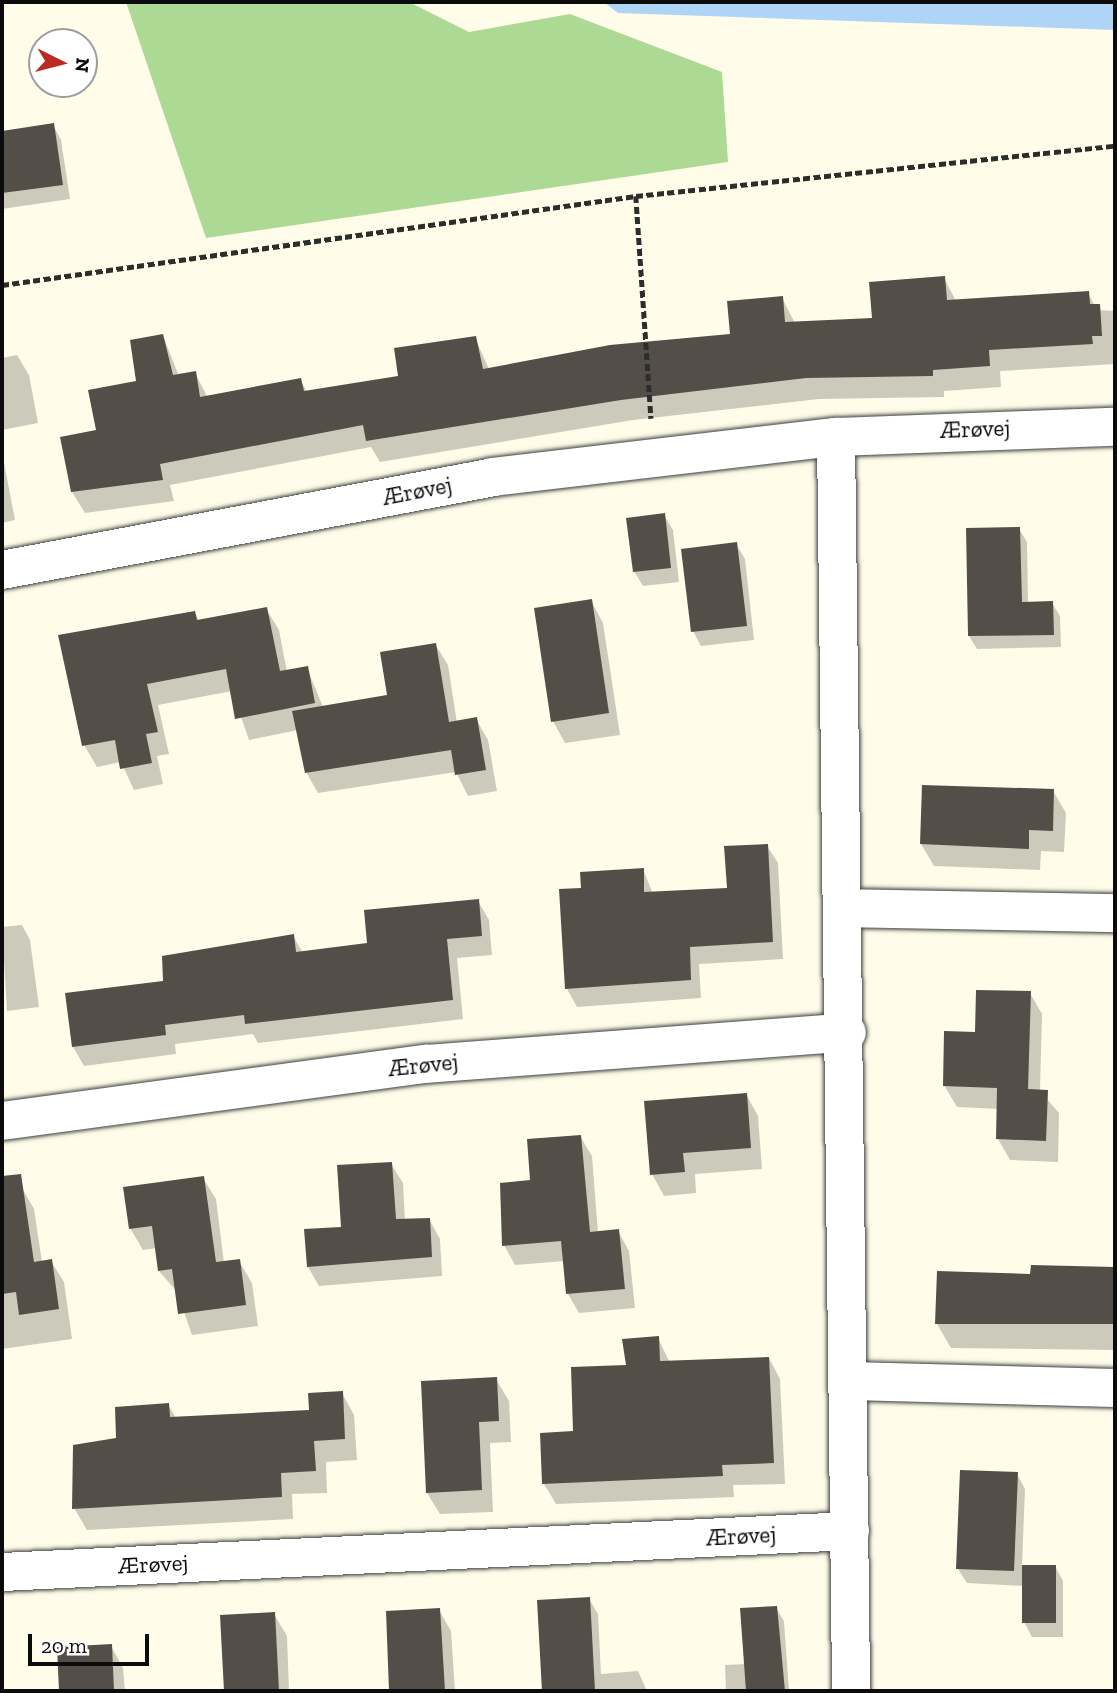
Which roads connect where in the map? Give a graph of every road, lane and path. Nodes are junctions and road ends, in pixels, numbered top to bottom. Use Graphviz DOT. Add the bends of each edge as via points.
graph roads {
  1 [pos="1115,146"];
  2 [pos="636,196"];
  3 [pos="2,285"];
  4 [pos="1115,427"];
  5 [pos="836,437"];
  6 [pos="653,458"];
  7 [pos="2,570"];
  8 [pos="844,908"];
  9 [pos="1115,913"];
  10 [pos="847,1032"];
  11 [pos="2,1121"];
  12 [pos="851,1381"];
  13 [pos="1115,1388"];
  14 [pos="850,1531"];
  15 [pos="2,1572"];
  16 [pos="851,1691"];
  1 -- 2 [label="path"];
  2 -- 3 [label="path"];
  2 -- 6 [label="path"];
  4 -- 5 [label="street, Ærøvej"];
  5 -- 6 [label="street, Ærøvej"];
  5 -- 8 [label="street"];
  6 -- 7 [label="street, Ærøvej" via="493,477"];
  8 -- 9 [label="street"];
  8 -- 10 [label="street"];
  10 -- 11 [label="street, Ærøvej" via="426,1064"];
  10 -- 12 [label="street"];
  12 -- 13 [label="street"];
  12 -- 14 [label="street"];
  14 -- 15 [label="street, Ærøvej"];
  14 -- 16 [label="street"];
}
